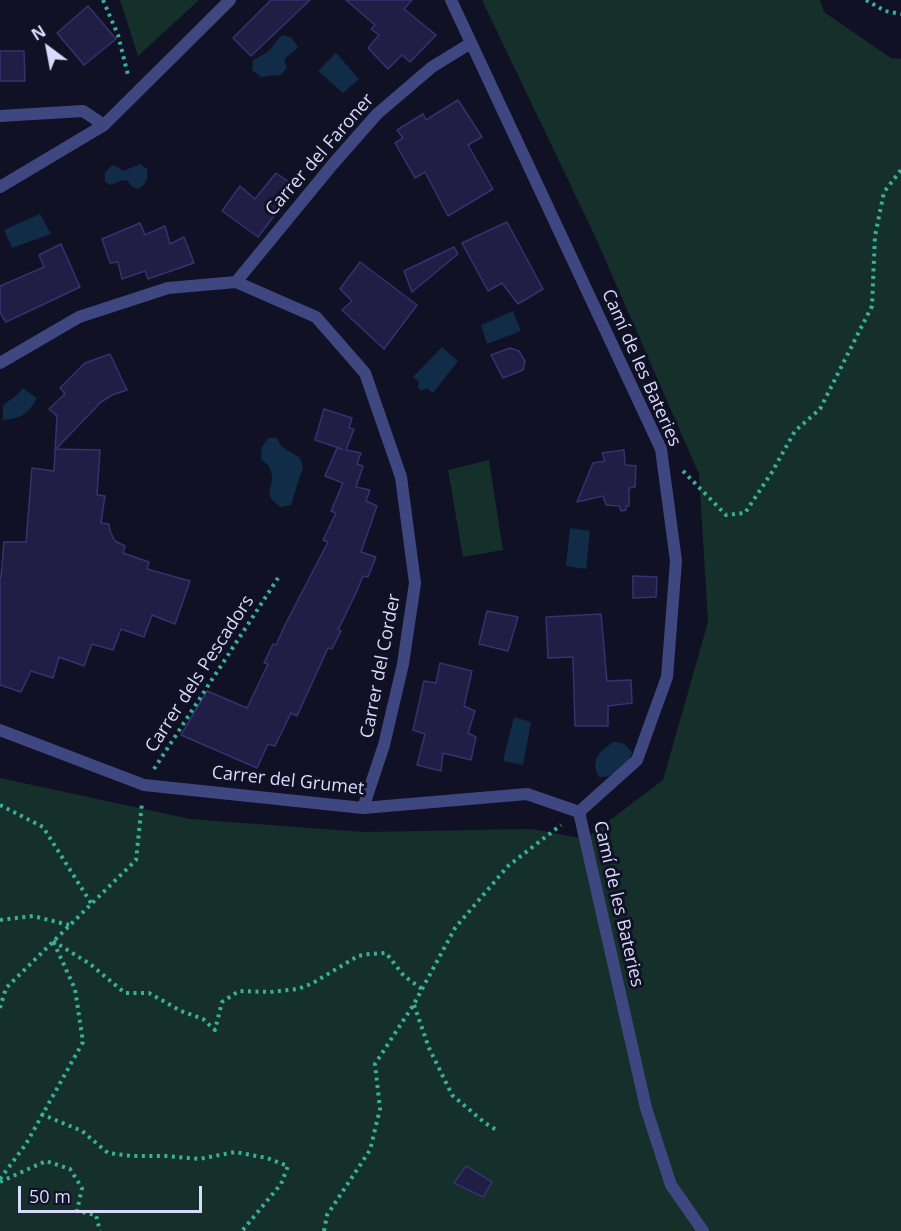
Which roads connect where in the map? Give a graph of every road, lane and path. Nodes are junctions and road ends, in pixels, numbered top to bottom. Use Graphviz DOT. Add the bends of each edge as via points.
graph roads {
  1 [pos="103,0"];
  2 [pos="230,0"];
  3 [pos="451,0"];
  4 [pos="866,0"];
  5 [pos="901,14"];
  6 [pos="471,43"];
  7 [pos="134,96"];
  8 [pos="0,116"];
  9 [pos="104,125"];
  10 [pos="901,170"];
  11 [pos="0,187"];
  12 [pos="236,282"];
  13 [pos="0,363"];
  14 [pos="662,449"];
  15 [pos="278,578"];
  16 [pos="0,730"];
  17 [pos="144,785"];
  18 [pos="0,805"];
  19 [pos="363,808"];
  20 [pos="579,812"];
  21 [pos="91,903"];
  22 [pos="0,920"];
  23 [pos="69,925"];
  24 [pos="53,941"];
  25 [pos="422,989"];
  26 [pos="414,1004"];
  27 [pos="0,1008"];
  28 [pos="41,1114"];
  29 [pos="498,1131"];
  30 [pos="0,1180"];
  31 [pos="100,1231"];
  32 [pos="242,1231"];
  33 [pos="324,1231"];
  34 [pos="703,1231"];
  1 -- 7 [label="path" via="118,35"];
  2 -- 7 [label="street"];
  3 -- 6 [label="street, Camí de les Bateries"];
  4 -- 5 [label="path" via="885,11"];
  6 -- 12 [label="street, Carrer del Faroner" via="432,67 377,114"];
  6 -- 14 [label="street, Camí de les Bateries"];
  7 -- 9 [label="street"];
  8 -- 9 [label="street" via="83,111"];
  9 -- 11 [label="street"];
  10 -- 14 [label="path" via="884,192 875,236 872,306 820,409 795,431 745,513 726,515"];
  12 -- 13 [label="street, Carrer del Corder" via="168,288 79,317"];
  12 -- 19 [label="street, Carrer del Corder" via="316,318 365,373 401,477 415,583 384,745"];
  14 -- 20 [label="street, Camí de les Bateries" via="676,561 667,676 637,760"];
  15 -- 17 [label="path, Carrer dels Pescadors"];
  16 -- 17 [label="street, Carrer del Grumet"];
  17 -- 19 [label="street, Carrer del Grumet"];
  17 -- 21 [label="path" via="136,860"];
  18 -- 21 [label="path" via="44,827"];
  19 -- 20 [label="street, Carrer del Grumet" via="527,794"];
  20 -- 25 [label="path" via="508,866 455,928"];
  20 -- 34 [label="street, Camí de les Bateries" via="646,1108 671,1185"];
  21 -- 23 [label="path"];
  22 -- 23 [label="path" via="33,916"];
  23 -- 24 [label="path"];
  24 -- 25 [label="path" via="90,964 125,993 149,993 203,1019 216,1030 222,1002 239,991 298,989 358,956 386,953 404,976"];
  24 -- 27 [label="path" via="6,988"];
  24 -- 28 [label="path" via="75,989 83,1042"];
  25 -- 26 [label="path"];
  26 -- 29 [label="path" via="429,1048 452,1095"];
  26 -- 33 [label="path" via="375,1064 380,1109 370,1150 327,1215"];
  28 -- 30 [label="path" via="26,1144"];
  28 -- 32 [label="path" via="82,1131 108,1153 199,1159 235,1152 288,1166 281,1184"];
  30 -- 31 [label="path" via="46,1161 70,1169 82,1188 77,1211 96,1215"];
}
